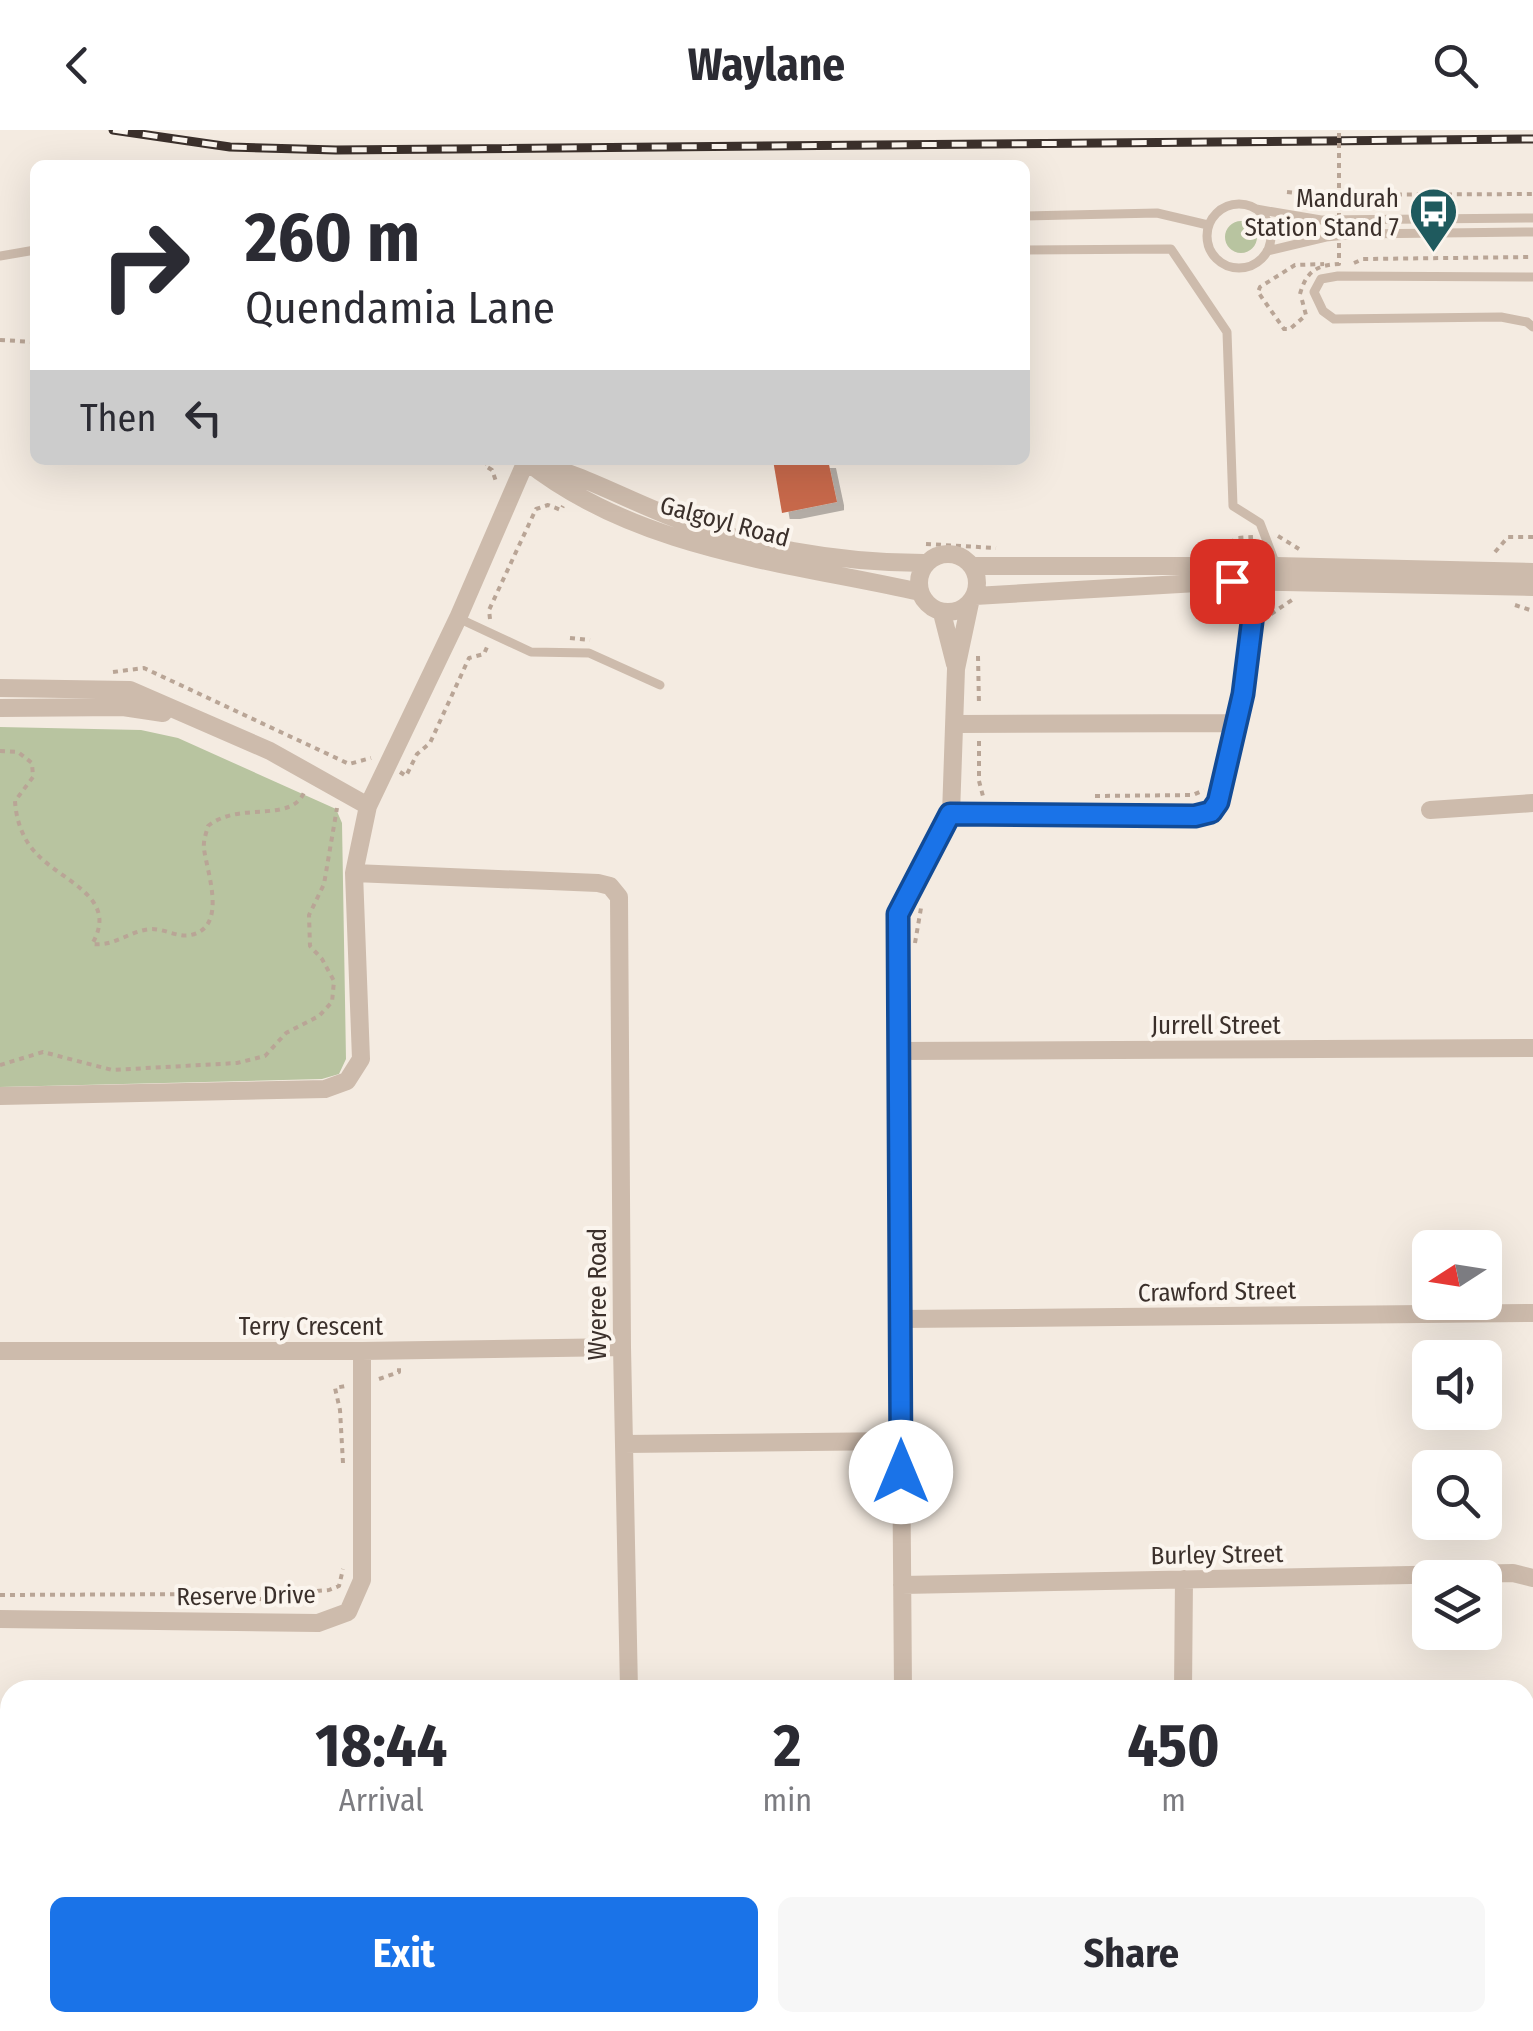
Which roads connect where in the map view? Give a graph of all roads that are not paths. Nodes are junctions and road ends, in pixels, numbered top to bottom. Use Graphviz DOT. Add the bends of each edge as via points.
graph roads {
  1 [pos="1256,208"];
  2 [pos="1030,216"];
  3 [pos="1533,218"];
  4 [pos="1208,226"];
  5 [pos="1533,232"];
  6 [pos="1030,250"];
  7 [pos="30,251"];
  8 [pos="1267,251"];
  9 [pos="0,256"];
  10 [pos="1533,276"];
  11 [pos="1533,327"];
  12 [pos="524,465"];
  13 [pos="543,465"];
  14 [pos="764,552"];
  15 [pos="923,553"];
  16 [pos="972,566"];
  17 [pos="1533,572"];
  18 [pos="1275,575"];
  19 [pos="1232,581"];
  20 [pos="1533,587"];
  21 [pos="920,592"];
  22 [pos="972,600"];
  23 [pos="1252,611"];
  24 [pos="942,612"];
  25 [pos="458,618"];
  26 [pos="956,669"];
  27 [pos="660,685"];
  28 [pos="0,688"];
  29 [pos="0,708"];
  30 [pos="183,715"];
  31 [pos="1236,723"];
  32 [pos="956,724"];
  33 [pos="1533,803"];
  34 [pos="368,806"];
  35 [pos="1430,810"];
  36 [pos="950,814"];
  37 [pos="354,873"];
  38 [pos="1533,1048"];
  39 [pos="898,1051"];
  40 [pos="0,1096"];
  41 [pos="1533,1313"];
  42 [pos="900,1319"];
  43 [pos="622,1346"];
  44 [pos="0,1350"];
  45 [pos="362,1352"];
  46 [pos="901,1441"];
  47 [pos="624,1444"];
  48 [pos="1533,1578"];
  49 [pos="1184,1579"];
  50 [pos="902,1585"];
  51 [pos="0,1619"];
  52 [pos="629,1680"];
  53 [pos="903,1680"];
  54 [pos="1183,1680"];
  1 -- 3 [label="lane" via="1321,220"];
  1 -- 4 [label="lane" via="1228,206"];
  1 -- 8 [label="lane" via="1268,223"];
  2 -- 4 [label="lane" via="1157,213"];
  4 -- 8 [label="lane" via="1208,247 1221,263 1242,268"];
  5 -- 8 [label="lane" via="1357,234"];
  6 -- 18 [label="lane" via="1171,250 1226,332 1233,506 1260,522"];
  7 -- 9 [label="lane"];
  10 -- 11 [label="lane" via="1338,276 1322,279 1314,292 1334,319 1502,317"];
  12 -- 25 [label="street"];
  13 -- 14 [label="street, Galgoyl Road"];
  14 -- 15 [label="street, Galgoyl Road" via="879,563"];
  14 -- 21 [label="street, Galgoyl Road"];
  15 -- 16 [label="street" via="953,554"];
  15 -- 21 [label="street"];
  16 -- 18 [label="street"];
  16 -- 22 [label="street"];
  17 -- 18 [label="street"];
  18 -- 19 [label="street"];
  18 -- 20 [label="street"];
  18 -- 23 [label="street"];
  19 -- 22 [label="street"];
  19 -- 23 [label="street"];
  21 -- 24 [label="street"];
  22 -- 24 [label="street"];
  22 -- 26 [label="street"];
  23 -- 31 [label="street"];
  24 -- 26 [label="street"];
  25 -- 27 [label="lane" via="531,652 589,653"];
  25 -- 34 [label="street"];
  26 -- 32 [label="street"];
  28 -- 30 [label="street" via="130,690"];
  29 -- 30 [label="street" via="123,707"];
  30 -- 34 [label="street" via="270,752"];
  31 -- 32 [label="street"];
  31 -- 36 [label="street" via="1211,812"];
  32 -- 36 [label="street"];
  33 -- 35 [label="street"];
  34 -- 37 [label="street"];
  36 -- 39 [label="street" via="898,914"];
  37 -- 40 [label="street" via="361,1059 347,1081 324,1090"];
  37 -- 43 [label="street, Wyeree Road" via="598,883 619,897"];
  38 -- 39 [label="street, Jurrell Street"];
  39 -- 42 [label="street"];
  41 -- 42 [label="street, Crawford Street"];
  42 -- 46 [label="street"];
  43 -- 45 [label="street, Terry Crescent"];
  43 -- 47 [label="street, Wyeree Road"];
  44 -- 45 [label="street, Terry Crescent"];
  45 -- 51 [label="street, Reserve Drive" via="362,1580 348,1612 318,1623"];
  46 -- 47 [label="street"];
  46 -- 50 [label="street"];
  47 -- 52 [label="street, Wyeree Road"];
  48 -- 49 [label="street, Burley Street" via="1512,1573"];
  49 -- 50 [label="street, Burley Street"];
  49 -- 54 [label="street"];
  50 -- 53 [label="street"];
}
